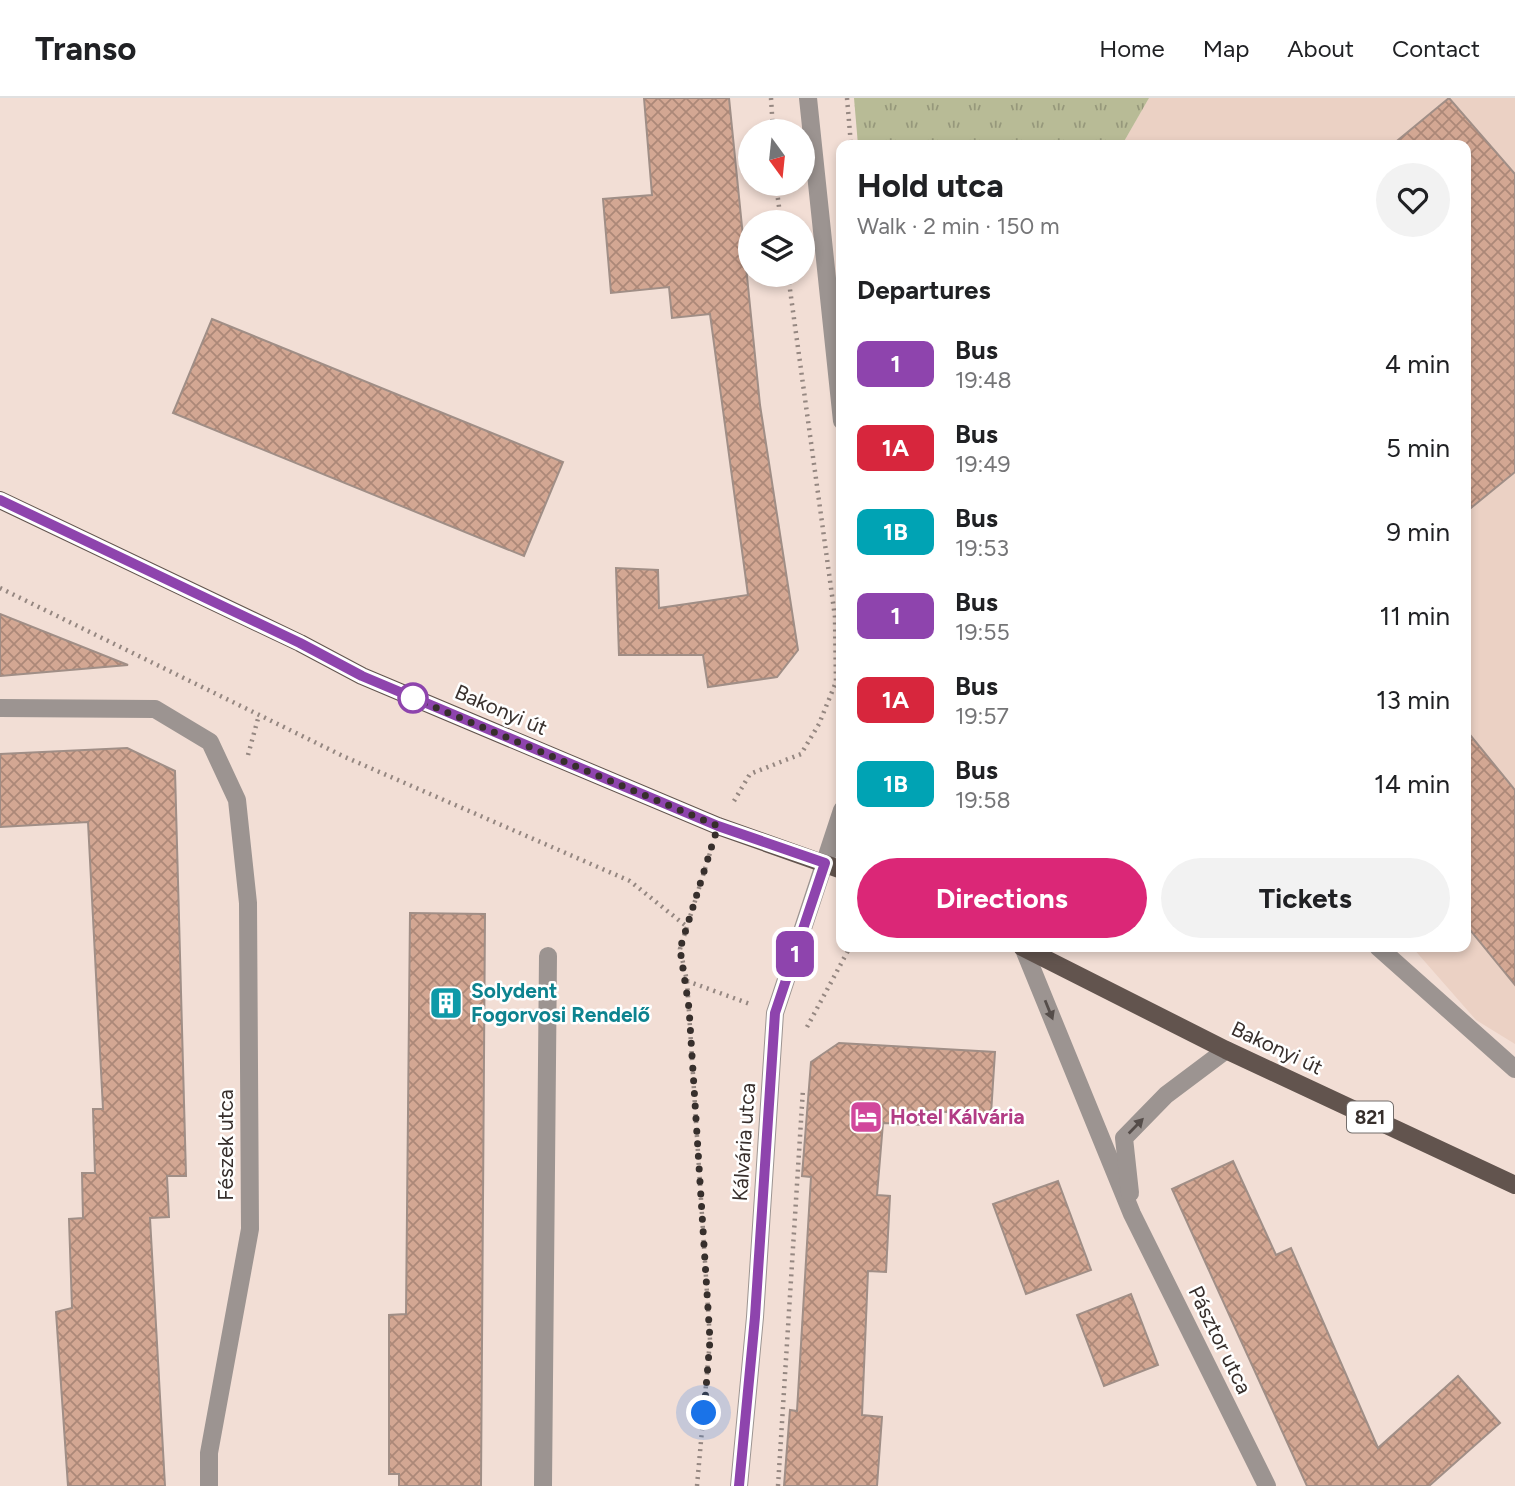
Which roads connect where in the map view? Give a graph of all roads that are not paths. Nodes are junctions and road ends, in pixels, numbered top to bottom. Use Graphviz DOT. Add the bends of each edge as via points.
graph roads {
  1 [pos="808,98"];
  2 [pos="836,364"];
  3 [pos="0,500"];
  4 [pos="0,708"];
  5 [pos="836,848"];
  6 [pos="833,867"];
  7 [pos="1024,952"];
  8 [pos="1032,952"];
  9 [pos="1384,952"];
  10 [pos="548,956"];
  11 [pos="1226,1049"];
  12 [pos="1515,1069"];
  13 [pos="1515,1185"];
  14 [pos="1132,1214"];
  15 [pos="209,1486"];
  16 [pos="543,1486"];
  17 [pos="739,1486"];
  18 [pos="1267,1486"];
  1 -- 2 [label="street"];
  3 -- 6 [label="main road, Bakonyi út" via="362,676 718,826"];
  4 -- 15 [label="street, Fészek utca" via="155,709 210,742 237,800 248,903 250,1229 209,1454"];
  5 -- 6 [label="street, Kálvária utca"];
  6 -- 17 [label="street, Kálvária utca" via="775,1013"];
  7 -- 14 [label="street, Pásztor utca, one-way"];
  8 -- 11 [label="main road, Bakonyi út / 821"];
  9 -- 12 [label="street"];
  10 -- 16 [label="street"];
  11 -- 13 [label="main road, Bakonyi út / 821"];
  14 -- 11 [label="street, Pásztor utca, one-way" via="1124,1138 1166,1095"];
  14 -- 18 [label="street, Pásztor utca"];
}
